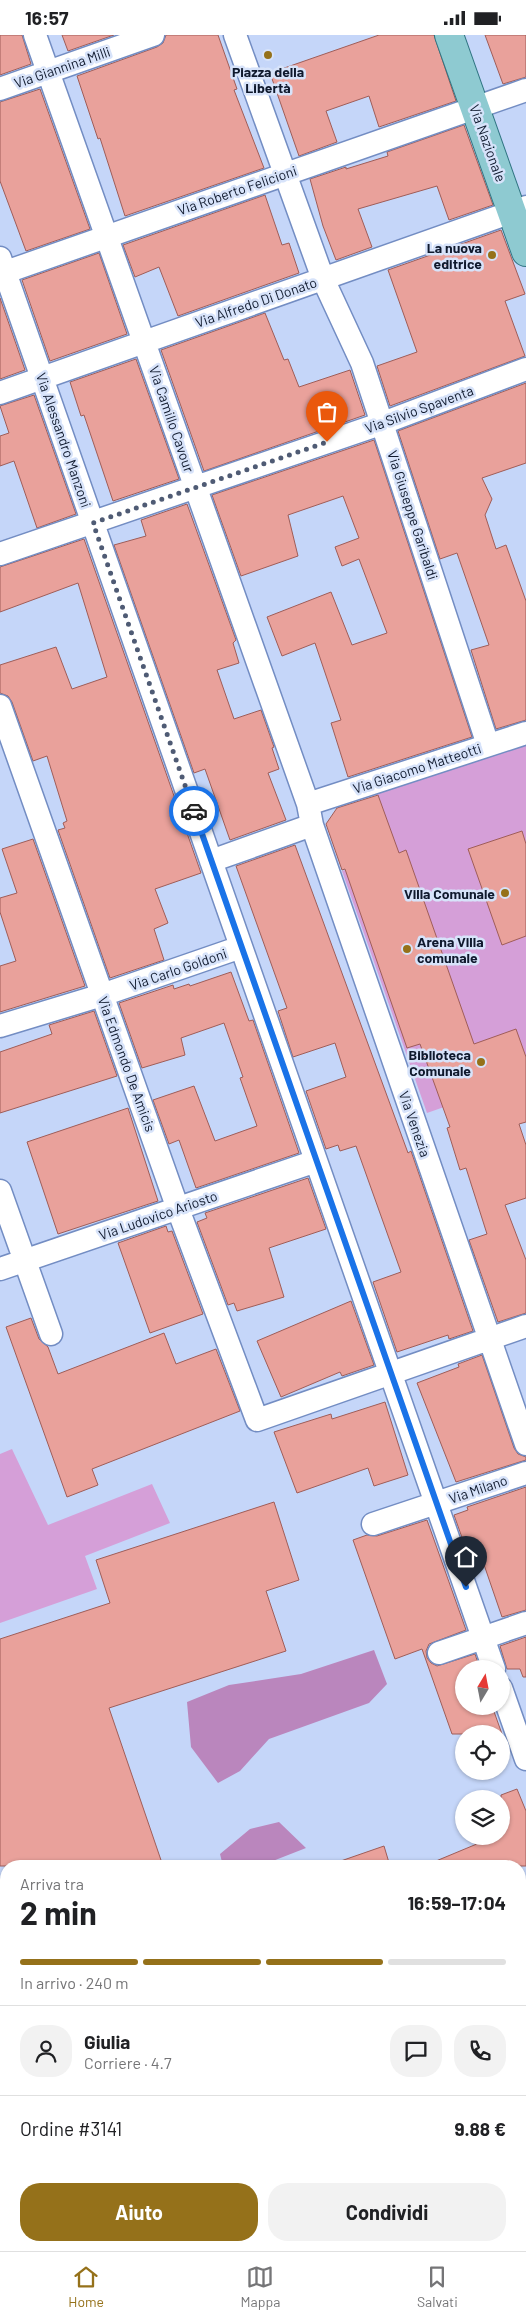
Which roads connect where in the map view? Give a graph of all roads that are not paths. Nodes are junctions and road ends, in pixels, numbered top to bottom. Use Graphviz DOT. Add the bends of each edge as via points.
graph roads {
  1 [pos="35,35"];
  2 [pos="153,35"];
  3 [pos="235,35"];
  4 [pos="449,35"];
  5 [pos="48,72"];
  6 [pos="0,89"];
  7 [pos="526,90"];
  8 [pos="475,107"];
  9 [pos="285,174"];
  10 [pos="519,210"];
  11 [pos="107,236"];
  12 [pos="526,252"];
  13 [pos="2,268"];
  14 [pos="322,279"];
  15 [pos="144,341"];
  16 [pos="526,369"];
  17 [pos="42,378"];
  18 [pos="0,393"];
  19 [pos="383,423"];
  20 [pos="195,487"];
  21 [pos="93,523"];
  22 [pos="0,555"];
  23 [pos="0,706"];
  24 [pos="526,733"];
  25 [pos="488,745"];
  26 [pos="310,814"];
  27 [pos="211,861"];
  28 [pos="241,947"];
  29 [pos="102,995"];
  30 [pos="0,1026"];
  31 [pos="316,1161"];
  32 [pos="0,1191"];
  33 [pos="178,1209"];
  34 [pos="25,1260"];
  35 [pos="0,1269"];
  36 [pos="526,1327"];
  37 [pos="51,1334"];
  38 [pos="490,1339"];
  39 [pos="391,1373"];
  40 [pos="526,1444"];
  41 [pos="526,1473"];
  42 [pos="436,1503"];
  43 [pos="373,1524"];
  44 [pos="526,1623"];
  45 [pos="484,1638"];
  46 [pos="439,1653"];
  47 [pos="491,1660"];
  48 [pos="510,1714"];
  49 [pos="526,1759"];
  1 -- 5 [label="street, Via Camillo Cavour"];
  2 -- 5 [label="street, Via Giannina Milli"];
  3 -- 9 [label="street, Via Giuseppe Garibaldi"];
  4 -- 8 [label="main road, Via Nazionale"];
  5 -- 6 [label="street, Via Giannina Milli"];
  5 -- 11 [label="street, Via Camillo Cavour"];
  7 -- 8 [label="street, Via Roberto Felicioni"];
  8 -- 9 [label="street, Via Roberto Felicioni"];
  8 -- 10 [label="main road, Via Nazionale"];
  9 -- 11 [label="street, Via Roberto Felicioni"];
  9 -- 14 [label="street, Via Giuseppe Garibaldi"];
  10 -- 12 [label="main road, Via Nazionale"];
  10 -- 14 [label="street, Via Alfredo Di Donato"];
  11 -- 13 [label="street, Via Roberto Felicioni"];
  11 -- 15 [label="street, Via Camillo Cavour"];
  13 -- 17 [label="street, Via Alessandro Manzoni"];
  14 -- 15 [label="street, Via Alfredo Di Donato"];
  14 -- 19 [label="street, Via Giuseppe Garibaldi" via="362,363"];
  15 -- 17 [label="street, Via Alfredo Di Donato"];
  15 -- 20 [label="street, Via Camillo Cavour"];
  16 -- 19 [label="street, Via Silvio Spaventa"];
  17 -- 18 [label="street, Via Alfredo Di Donato"];
  17 -- 21 [label="street, Via Alessandro Manzoni"];
  19 -- 20 [label="street, Via Silvio Spaventa"];
  19 -- 25 [label="street, Via Giuseppe Garibaldi"];
  20 -- 21 [label="street, Via Silvio Spaventa"];
  20 -- 26 [label="street, Via Camillo Cavour"];
  21 -- 22 [label="street, Via Silvio Spaventa"];
  21 -- 27 [label="street, Via Alessandro Manzoni"];
  23 -- 29 [label="street, Via Edmondo De Amicis"];
  24 -- 25 [label="street, Via Giacomo Matteotti"];
  25 -- 26 [label="street, Via Giacomo Matteotti"];
  26 -- 27 [label="street, Via Giacomo Matteotti"];
  26 -- 38 [label="street, Via Venezia"];
  27 -- 28 [label="street, Via Alessandro Manzoni"];
  28 -- 29 [label="street, Via Carlo Goldoni"];
  28 -- 31 [label="street, Via Alessandro Manzoni"];
  29 -- 30 [label="street, Via Carlo Goldoni"];
  29 -- 33 [label="street, Via Edmondo De Amicis"];
  31 -- 33 [label="street, Via Ludovico Ariosto"];
  31 -- 39 [label="street, Via Alessandro Manzoni"];
  32 -- 34 [label="street"];
  33 -- 34 [label="street, Via Ludovico Ariosto"];
  33 -- 39 [label="street, Via Edmondo De Amicis" via="257,1420"];
  34 -- 35 [label="street, Via Ludovico Ariosto"];
  34 -- 37 [label="street"];
  36 -- 38 [label="street"];
  38 -- 39 [label="street"];
  38 -- 40 [label="street, Via Venezia"];
  39 -- 42 [label="street, Via Alessandro Manzoni"];
  41 -- 42 [label="street, Via Milano"];
  42 -- 43 [label="street, Via Milano"];
  42 -- 45 [label="street, Via Alessandro Manzoni"];
  44 -- 45 [label="street"];
  45 -- 46 [label="street"];
  45 -- 47 [label="street, Via Alessandro Manzoni"];
  48 -- 49 [label="street"];
}
